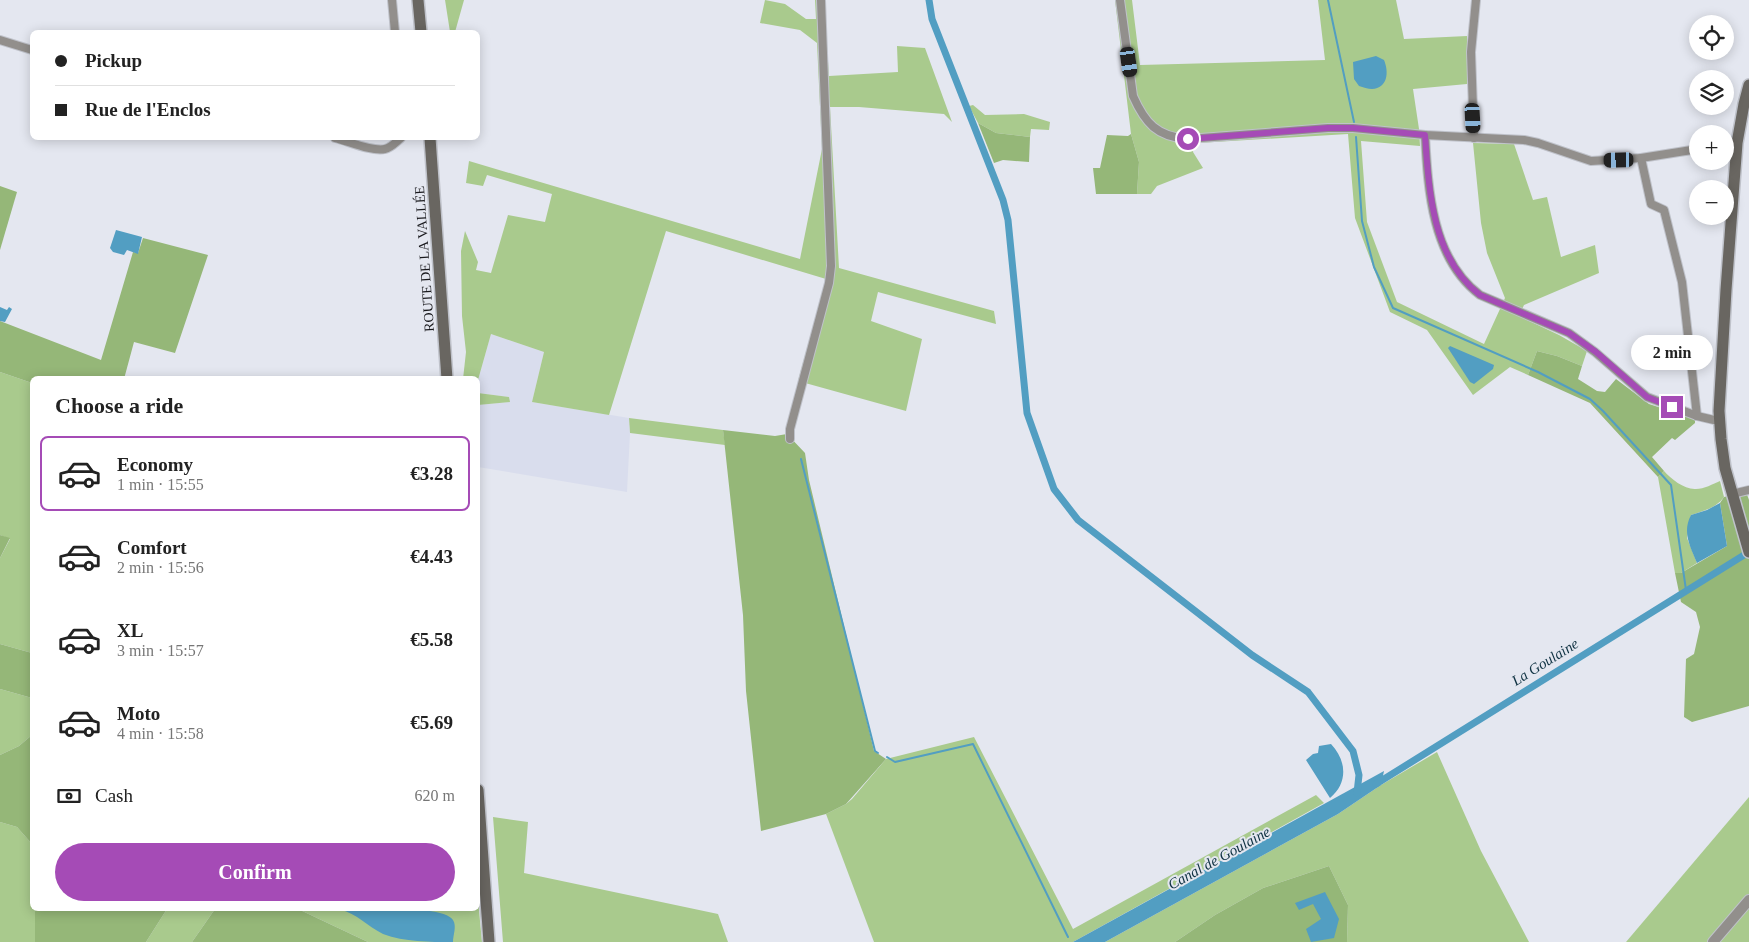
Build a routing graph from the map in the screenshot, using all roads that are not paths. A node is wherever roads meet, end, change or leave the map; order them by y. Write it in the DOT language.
graph roads {
  1 [pos="392,0"];
  2 [pos="418,0"];
  3 [pos="821,0"];
  4 [pos="1120,0"];
  5 [pos="1476,0"];
  6 [pos="395,30"];
  7 [pos="421,30"];
  8 [pos="0,40"];
  9 [pos="30,49"];
  10 [pos="1749,85"];
  11 [pos="1425,135"];
  12 [pos="1474,138"];
  13 [pos="342,140"];
  14 [pos="399,140"];
  15 [pos="430,140"];
  16 [pos="1734,143"];
  17 [pos="1737,143"];
  18 [pos="1689,150"];
  19 [pos="1641,158"];
  20 [pos="447,376"];
  21 [pos="1697,416"];
  22 [pos="1720,420"];
  23 [pos="790,439"];
  24 [pos="1749,490"];
  25 [pos="1732,494"];
  26 [pos="1749,552"];
  27 [pos="480,818"];
  28 [pos="1749,900"];
  29 [pos="489,942"];
  30 [pos="1713,942"];
  1 -- 6 [label="street"];
  2 -- 7 [label="main road"];
  3 -- 23 [label="street"];
  4 -- 11 [label="street"];
  5 -- 12 [label="street"];
  8 -- 9 [label="street"];
  10 -- 17 [label="main road"];
  11 -- 12 [label="street"];
  11 -- 21 [label="street"];
  12 -- 19 [label="street"];
  13 -- 14 [label="street"];
  15 -- 20 [label="main road, ROUTE DE LA VALLÉE"];
  16 -- 17 [label="street"];
  17 -- 22 [label="main road"];
  18 -- 19 [label="street"];
  19 -- 21 [label="street"];
  21 -- 22 [label="street"];
  22 -- 25 [label="main road"];
  24 -- 25 [label="street"];
  25 -- 26 [label="main road"];
  27 -- 29 [label="main road"];
  28 -- 30 [label="street"];
}
